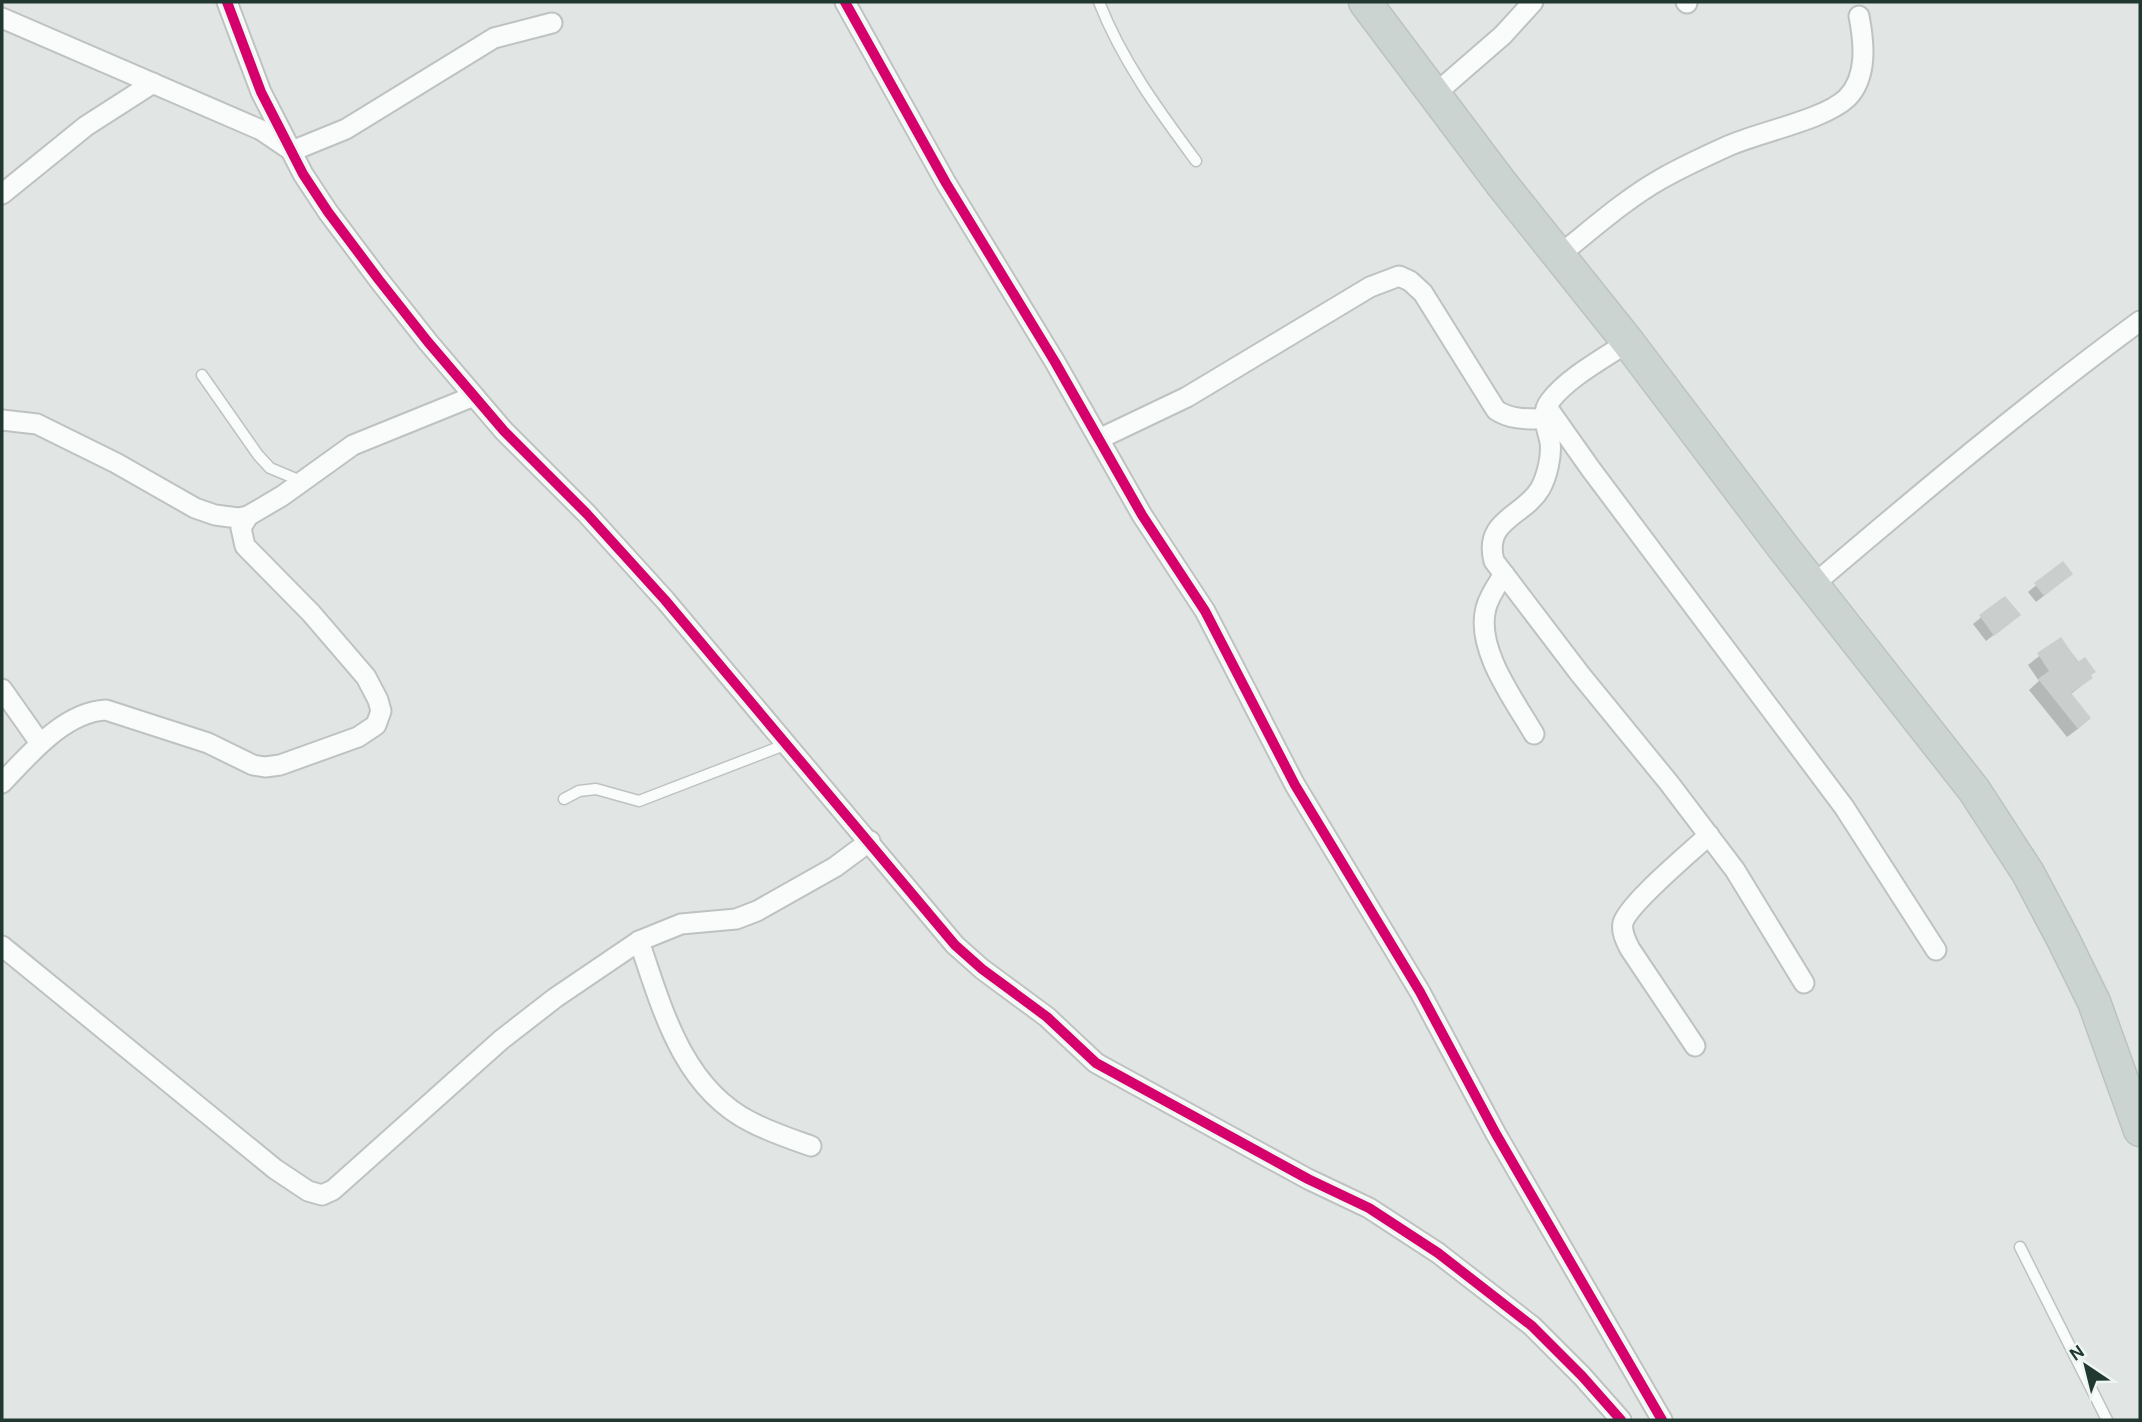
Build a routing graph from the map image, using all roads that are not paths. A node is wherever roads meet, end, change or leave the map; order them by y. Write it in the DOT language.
graph roads {
  1 [pos="227,2"];
  2 [pos="845,2"];
  3 [pos="1099,2"];
  4 [pos="1365,2"];
  5 [pos="1533,2"];
  6 [pos="1859,16"];
  7 [pos="2,18"];
  8 [pos="552,23"];
  9 [pos="153,83"];
  10 [pos="1434,94"];
  11 [pos="292,151"];
  12 [pos="1196,162"];
  13 [pos="2,194"];
  14 [pos="1558,256"];
  15 [pos="2140,321"];
  16 [pos="1628,342"];
  17 [pos="202,375"];
  18 [pos="474,396"];
  19 [pos="1546,413"];
  20 [pos="2,420"];
  21 [pos="1099,439"];
  22 [pos="301,481"];
  23 [pos="248,516"];
  24 [pos="1504,574"];
  25 [pos="1813,585"];
  26 [pos="2,689"];
  27 [pos="1534,734"];
  28 [pos="40,743"];
  29 [pos="788,744"];
  30 [pos="2,783"];
  31 [pos="564,799"];
  32 [pos="1709,835"];
  33 [pos="870,841"];
  34 [pos="639,941"];
  35 [pos="2,946"];
  36 [pos="1936,950"];
  37 [pos="1804,983"];
  38 [pos="1695,1046"];
  39 [pos="2140,1130"];
  40 [pos="811,1146"];
  41 [pos="2020,1247"];
  42 [pos="1621,1420"];
  43 [pos="1662,1420"];
  44 [pos="2108,1420"];
  1 -- 11 [label="street"];
  2 -- 21 [label="street"];
  3 -- 12 [label="lane"];
  4 -- 10 [label="main road"];
  5 -- 10 [label="street"];
  6 -- 14 [label="street"];
  7 -- 9 [label="street"];
  8 -- 11 [label="street"];
  9 -- 11 [label="street"];
  9 -- 13 [label="street"];
  10 -- 14 [label="main road"];
  11 -- 18 [label="street"];
  14 -- 16 [label="main road"];
  15 -- 25 [label="street"];
  16 -- 19 [label="street"];
  16 -- 25 [label="main road"];
  17 -- 22 [label="lane"];
  18 -- 22 [label="street"];
  18 -- 29 [label="street"];
  19 -- 21 [label="street"];
  19 -- 24 [label="street"];
  19 -- 36 [label="street"];
  20 -- 23 [label="street"];
  21 -- 43 [label="street"];
  22 -- 23 [label="street"];
  23 -- 28 [label="street"];
  24 -- 27 [label="street"];
  24 -- 32 [label="street"];
  25 -- 39 [label="main road"];
  26 -- 28 [label="street"];
  28 -- 30 [label="street"];
  29 -- 31 [label="lane"];
  29 -- 33 [label="street"];
  32 -- 37 [label="street"];
  32 -- 38 [label="street"];
  33 -- 34 [label="street"];
  33 -- 42 [label="street"];
  34 -- 35 [label="street"];
  34 -- 40 [label="street"];
  41 -- 44 [label="lane"];
}
